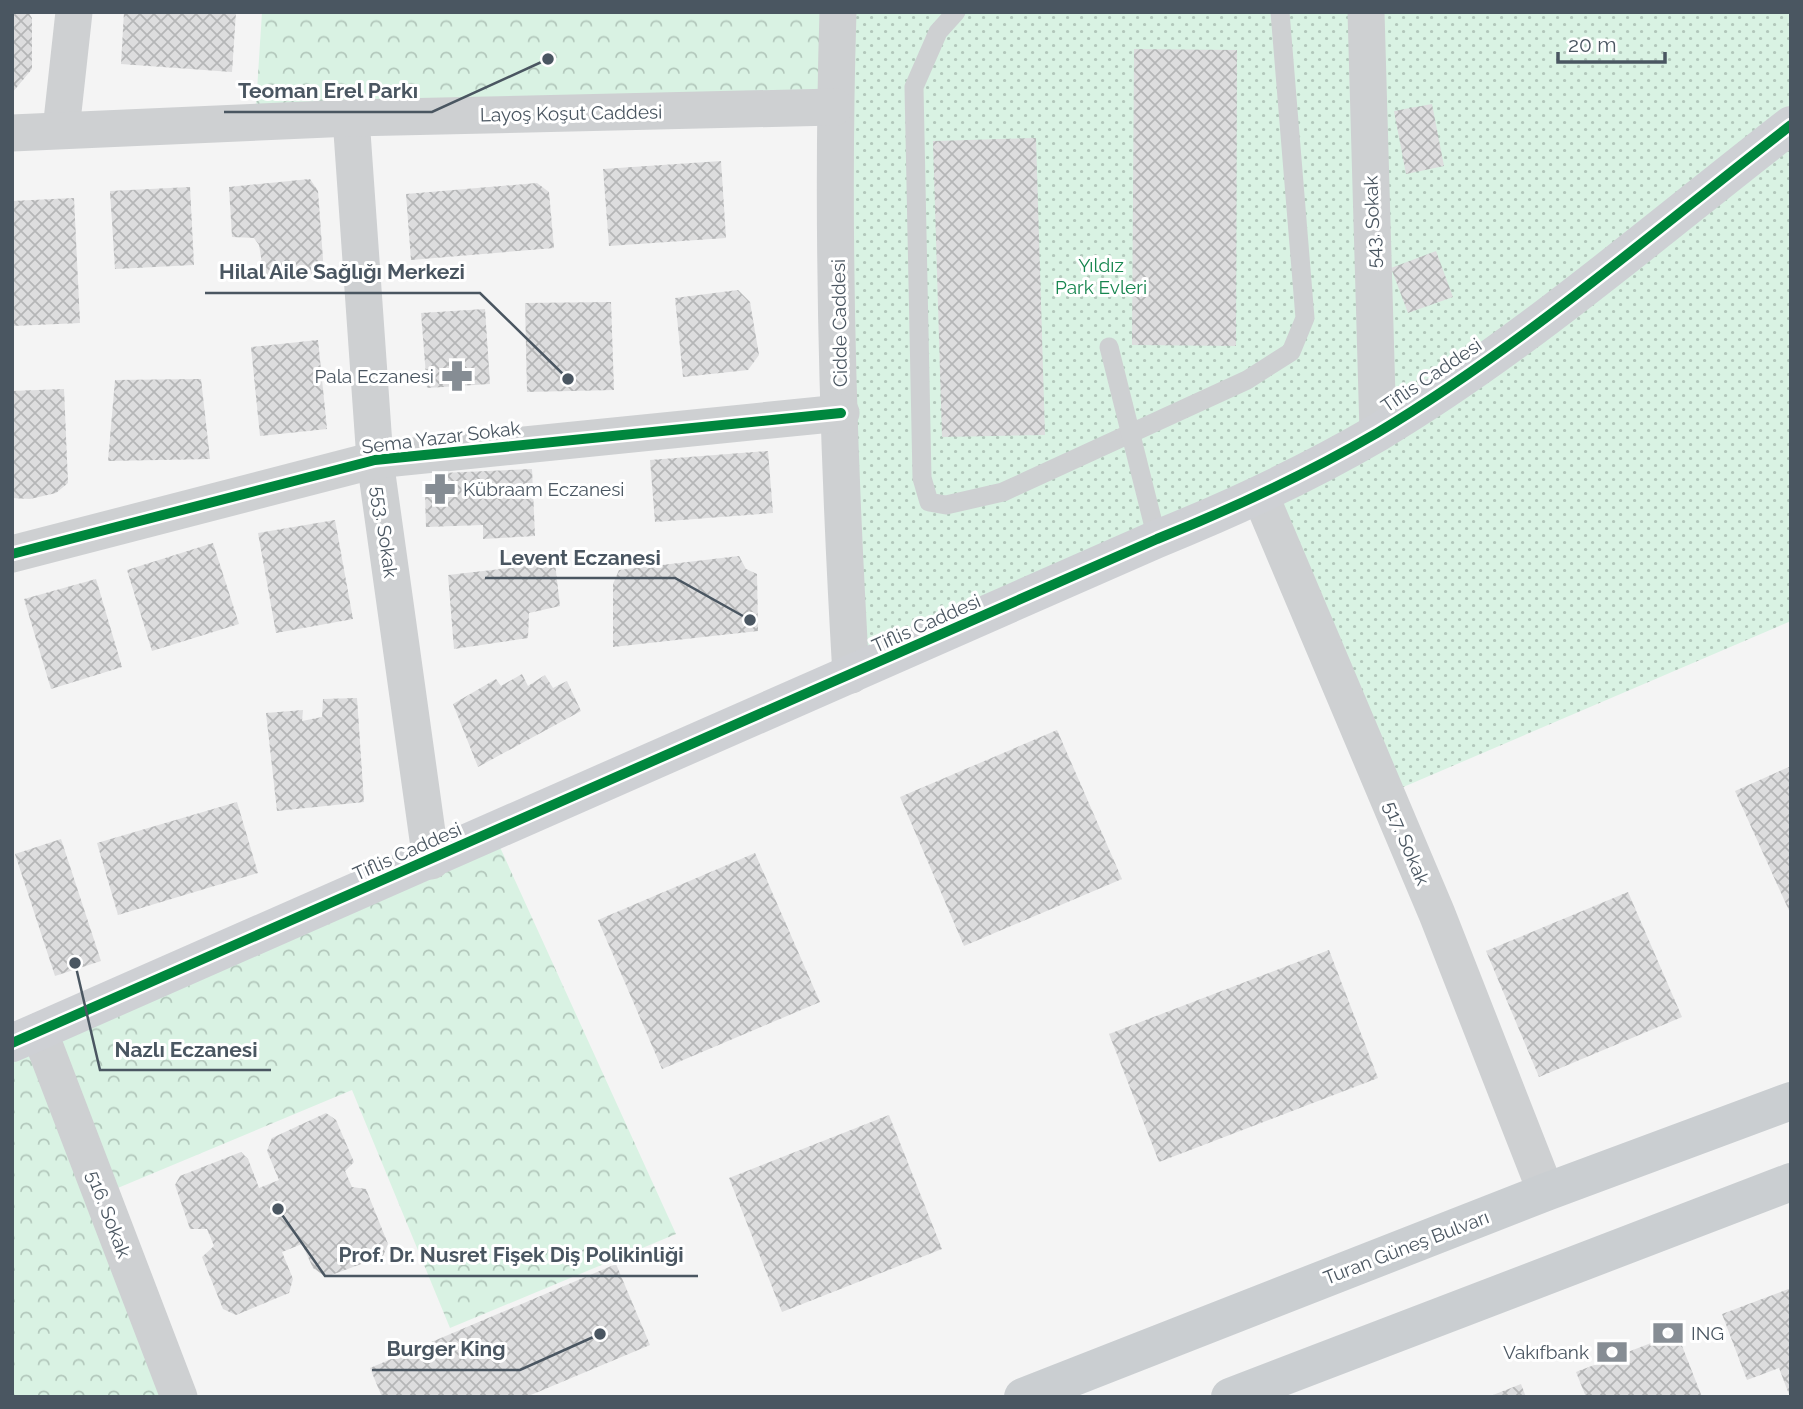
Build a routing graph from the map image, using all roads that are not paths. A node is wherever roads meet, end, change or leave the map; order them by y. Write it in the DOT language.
graph roads {
  1 [pos="74,12"];
  2 [pos="838,12"];
  3 [pos="956,12"];
  4 [pos="1280,12"];
  5 [pos="1366,12"];
  6 [pos="835,107"];
  7 [pos="351,118"];
  8 [pos="1791,125"];
  9 [pos="61,130"];
  10 [pos="12,133"];
  11 [pos="1109,347"];
  12 [pos="841,413"];
  13 [pos="1378,432"];
  14 [pos="1129,434"];
  15 [pos="374,460"];
  16 [pos="1261,497"];
  17 [pos="1157,539"];
  18 [pos="12,554"];
  19 [pos="851,675"];
  20 [pos="431,861"];
  21 [pos="26,1037"];
  22 [pos="1791,1101"];
  23 [pos="1791,1182"];
  24 [pos="1546,1192"];
  25 [pos="179,1397"];
  26 [pos="1023,1397"];
  27 [pos="1230,1397"];
  1 -- 9 [label="street"];
  2 -- 6 [label="street, Cidde Caddesi"];
  3 -- 14 [label="lane"];
  4 -- 14 [label="lane"];
  5 -- 13 [label="street, 543. Sokak"];
  6 -- 7 [label="street, Layoş Koşut Caddesi"];
  6 -- 12 [label="street, Cidde Caddesi"];
  7 -- 9 [label="street, Layoş Koşut Caddesi"];
  7 -- 15 [label="street, 553. Sokak"];
  8 -- 13 [label="street, Tiflis Caddesi"];
  9 -- 10 [label="street, Layoş Koşut Caddesi"];
  11 -- 14 [label="lane"];
  12 -- 15 [label="street, Sema Yazar Sokak"];
  12 -- 19 [label="street, Cidde Caddesi"];
  13 -- 16 [label="street, Tiflis Caddesi"];
  14 -- 17 [label="lane"];
  15 -- 18 [label="street, Sema Yazar Sokak"];
  15 -- 20 [label="street, 553. Sokak"];
  16 -- 17 [label="street, Tiflis Caddesi"];
  16 -- 24 [label="street, 517. Sokak"];
  17 -- 19 [label="street, Tiflis Caddesi"];
  19 -- 20 [label="street, Tiflis Caddesi"];
  20 -- 21 [label="street, Tiflis Caddesi"];
  21 -- 25 [label="street, 516. Sokak"];
  22 -- 24 [label="main road, Turan Güneş Bulvarı"];
  23 -- 27 [label="main road"];
  24 -- 26 [label="main road, Turan Güneş Bulvarı"];
}
